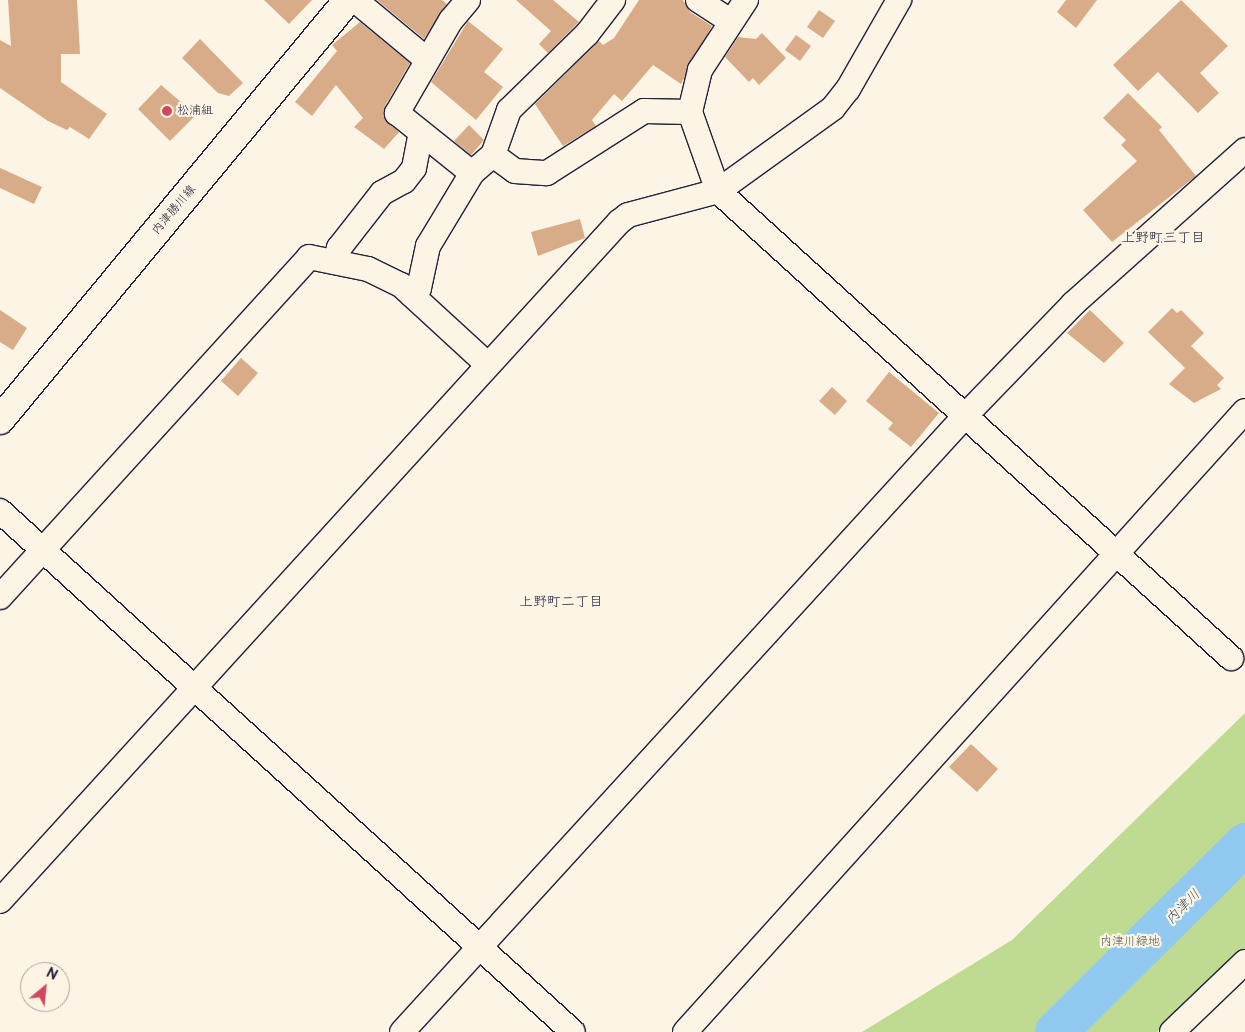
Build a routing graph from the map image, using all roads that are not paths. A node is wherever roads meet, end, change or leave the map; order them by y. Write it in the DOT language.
graph roads {
  1 [pos="348,0"];
  2 [pos="355,0"];
  3 [pos="468,0"];
  4 [pos="613,0"];
  5 [pos="698,0"];
  6 [pos="746,0"];
  7 [pos="899,0"];
  8 [pos="730,21"];
  9 [pos="426,59"];
  10 [pos="690,112"];
  11 [pos="420,132"];
  12 [pos="1245,150"];
  13 [pos="494,155"];
  14 [pos="472,173"];
  15 [pos="718,191"];
  16 [pos="336,262"];
  17 [pos="412,295"];
  18 [pos="487,364"];
  19 [pos="1245,410"];
  20 [pos="965,416"];
  21 [pos="0,420"];
  22 [pos="0,511"];
  23 [pos="43,550"];
  24 [pos="1116,556"];
  25 [pos="0,597"];
  26 [pos="1231,658"];
  27 [pos="195,688"];
  28 [pos="0,901"];
  29 [pos="479,947"];
  30 [pos="1245,962"];
  31 [pos="402,1032"];
  32 [pos="573,1032"];
  33 [pos="685,1032"];
  34 [pos="1172,1032"];
  1 -- 21 [label="main road, 内津勝川線"];
  2 -- 9 [label="street"];
  3 -- 9 [label="street"];
  4 -- 13 [label="street"];
  5 -- 8 [label="street"];
  6 -- 8 [label="street"];
  7 -- 15 [label="street"];
  8 -- 10 [label="street"];
  9 -- 11 [label="street"];
  10 -- 13 [label="street"];
  10 -- 15 [label="street"];
  11 -- 14 [label="street"];
  11 -- 16 [label="street"];
  12 -- 20 [label="street"];
  13 -- 14 [label="street"];
  14 -- 17 [label="street"];
  15 -- 18 [label="street"];
  15 -- 20 [label="street"];
  16 -- 17 [label="street"];
  16 -- 23 [label="street"];
  17 -- 18 [label="street"];
  18 -- 27 [label="street"];
  19 -- 24 [label="street"];
  20 -- 24 [label="street"];
  20 -- 29 [label="street"];
  22 -- 23 [label="street"];
  23 -- 25 [label="street"];
  23 -- 27 [label="street"];
  24 -- 26 [label="street"];
  24 -- 33 [label="street"];
  27 -- 28 [label="street"];
  27 -- 29 [label="street"];
  29 -- 31 [label="street"];
  29 -- 32 [label="street"];
  30 -- 34 [label="street"];
}
